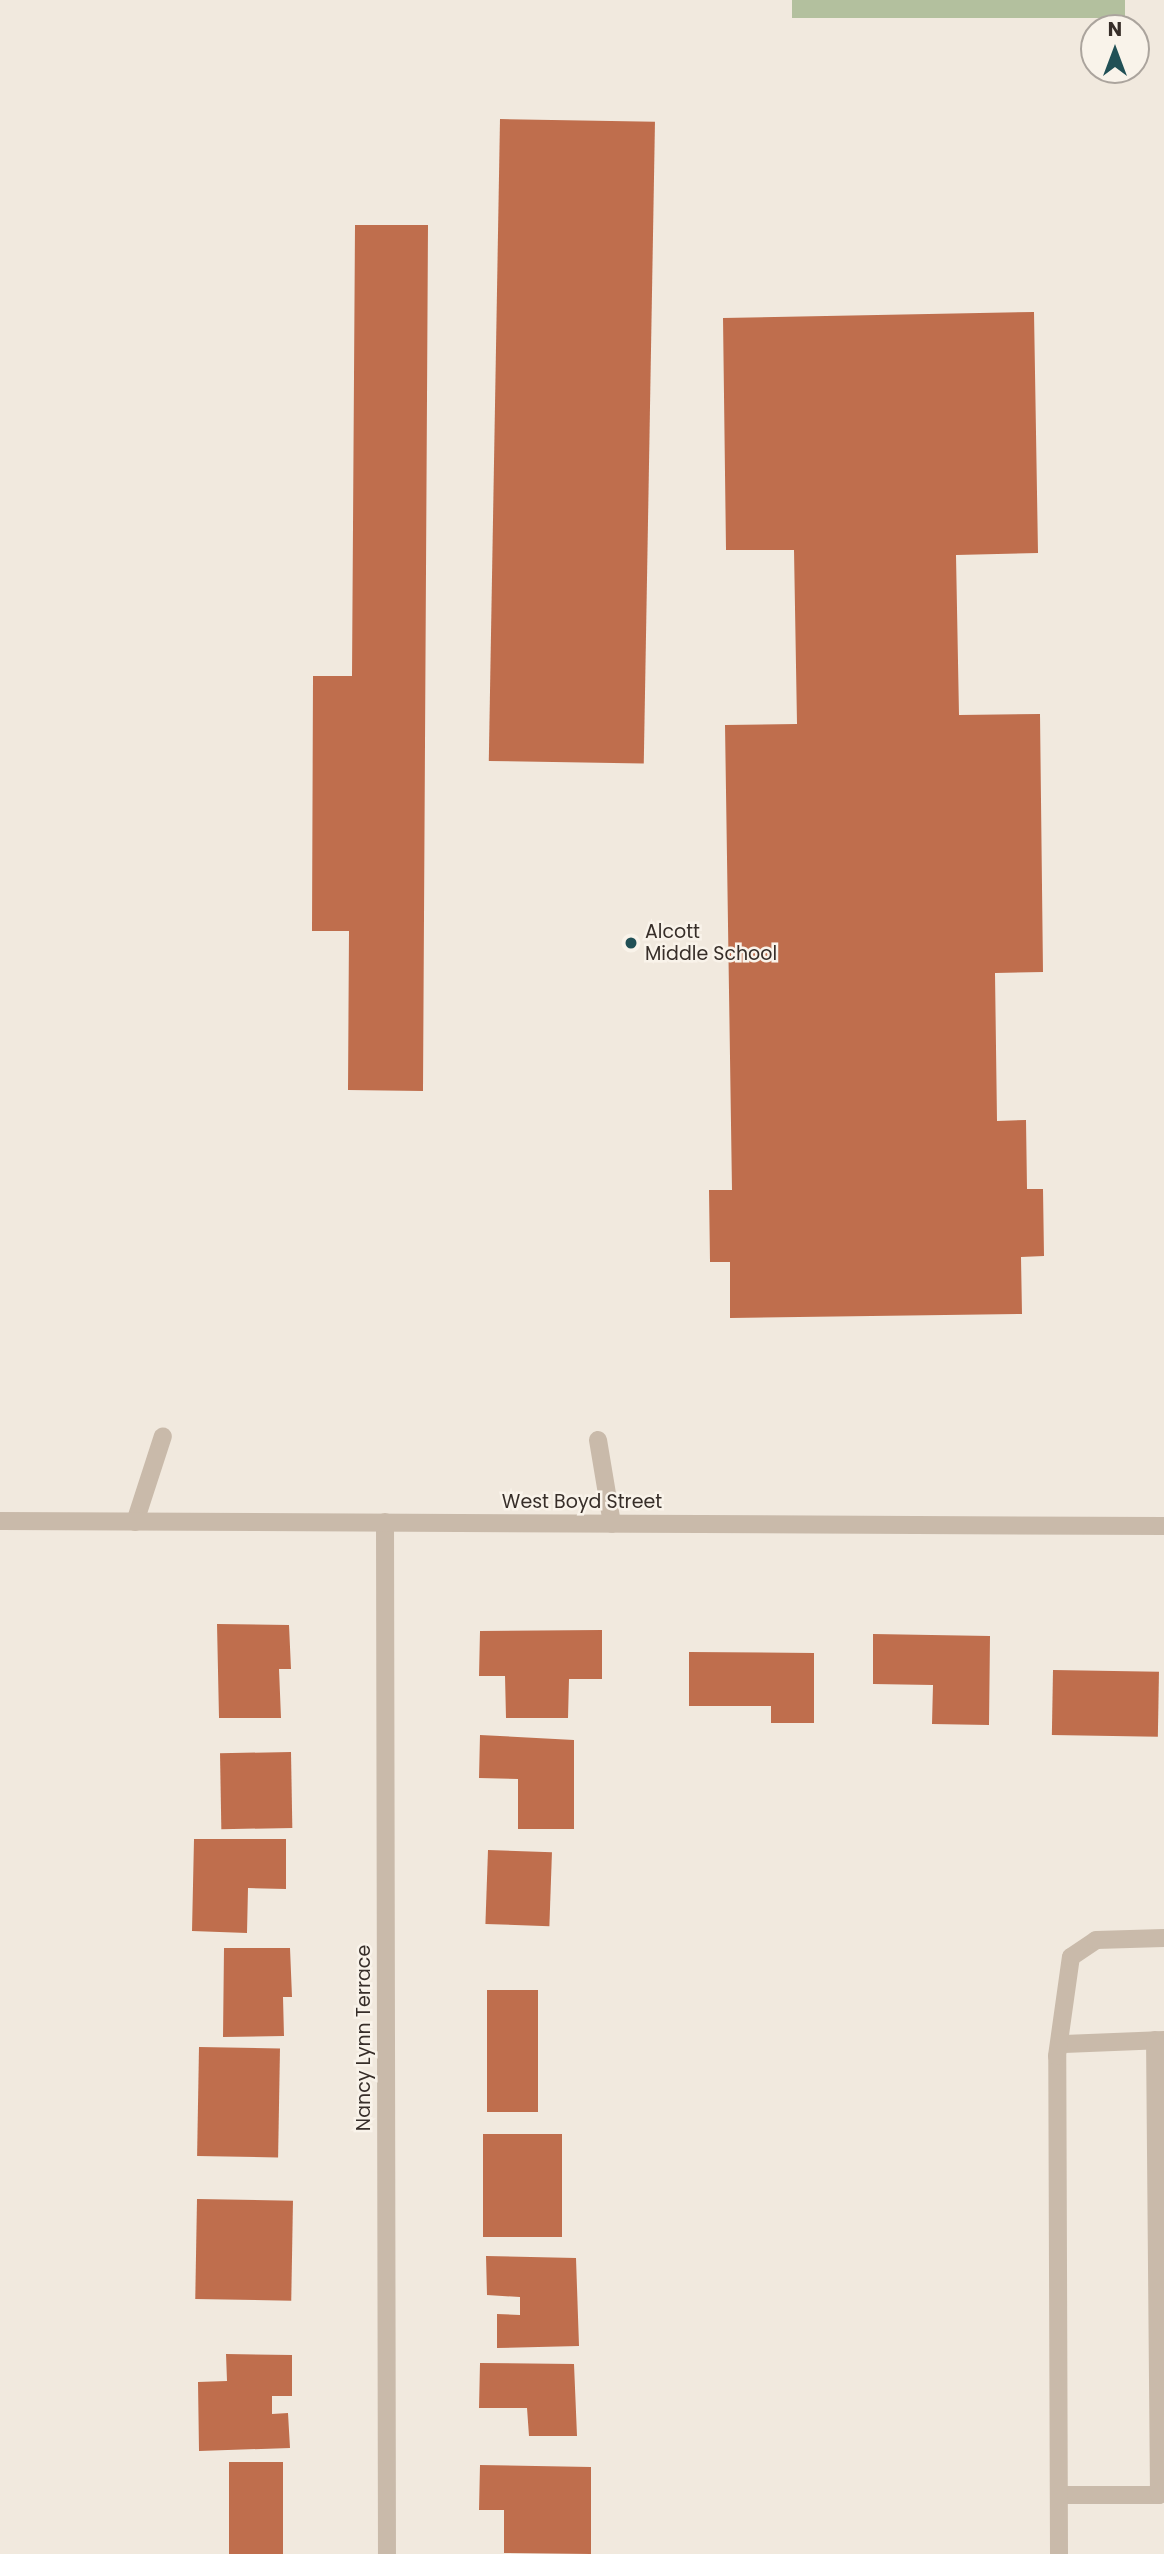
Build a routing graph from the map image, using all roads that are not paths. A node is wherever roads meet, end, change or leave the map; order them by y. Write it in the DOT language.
graph roads {
  1 [pos="163,1436"];
  2 [pos="598,1440"];
  3 [pos="0,1521"];
  4 [pos="135,1522"];
  5 [pos="385,1522"];
  6 [pos="612,1524"];
  7 [pos="1164,1526"];
  8 [pos="1164,1938"];
  9 [pos="1160,2040"];
  10 [pos="1064,2044"];
  11 [pos="1161,2495"];
  12 [pos="1059,2496"];
  13 [pos="387,2554"];
  14 [pos="1059,2554"];
  1 -- 4 [label="street"];
  2 -- 6 [label="street"];
  3 -- 4 [label="street, West Boyd Street"];
  4 -- 5 [label="street, West Boyd Street"];
  5 -- 6 [label="street, West Boyd Street"];
  5 -- 13 [label="street, Nancy Lynn Terrace"];
  6 -- 7 [label="street, West Boyd Street"];
  8 -- 10 [label="street"];
  9 -- 10 [label="street"];
  9 -- 11 [label="street"];
  10 -- 12 [label="street"];
  11 -- 12 [label="street"];
  12 -- 14 [label="street"];
}
